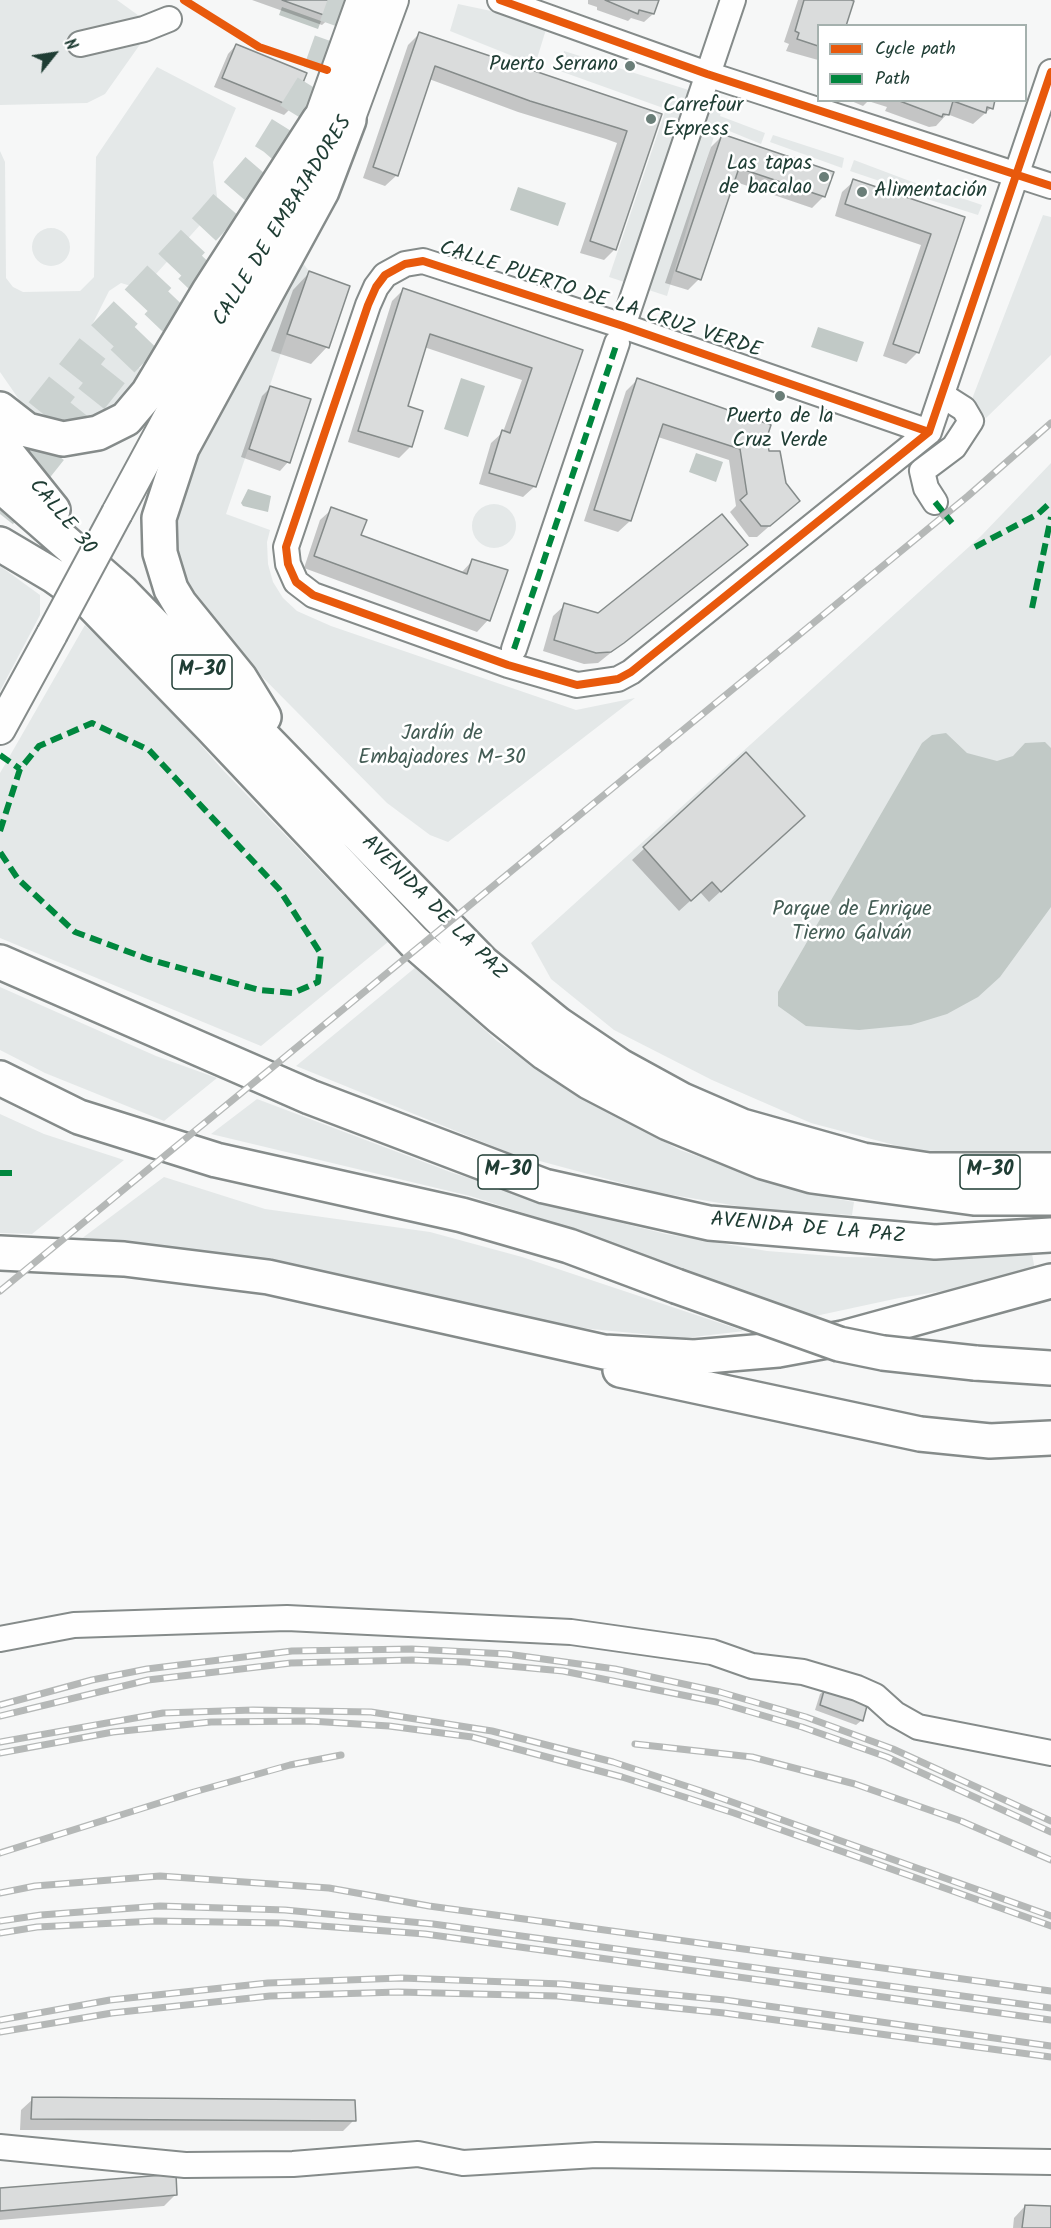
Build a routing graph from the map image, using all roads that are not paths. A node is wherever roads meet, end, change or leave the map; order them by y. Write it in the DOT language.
graph roads {
  1 [pos="362,0"];
  2 [pos="393,0"];
  3 [pos="500,0"];
  4 [pos="733,0"];
  5 [pos="169,19"];
  6 [pos="80,44"];
  7 [pos="1051,72"];
  8 [pos="707,74"];
  9 [pos="334,120"];
  10 [pos="1017,174"];
  11 [pos="1051,186"];
  12 [pos="620,335"];
  13 [pos="942,395"];
  14 [pos="0,409"];
  15 [pos="929,432"];
  16 [pos="0,444"];
  17 [pos="0,484"];
  18 [pos="935,502"];
  19 [pos="0,544"];
  20 [pos="122,592"];
  21 [pos="513,649"];
  22 [pos="0,729"];
  23 [pos="282,754"];
  24 [pos="0,962"];
  25 [pos="4,1080"];
  26 [pos="1051,1170"];
  27 [pos="1051,1198"];
  28 [pos="1051,1235"];
  29 [pos="0,1253"];
  30 [pos="268,1276"];
  31 [pos="1051,1281"];
  32 [pos="1051,1357"];
  33 [pos="977,1363"];
  34 [pos="1051,1368"];
  35 [pos="1051,1438"];
  36 [pos="0,1639"];
  37 [pos="1051,1753"];
  38 [pos="0,2147"];
  39 [pos="1051,2162"];
  1 -- 9 [label="main road, CALLE DE EMBAJADORES"];
  2 -- 9 [label="main road, CALLE DE EMBAJADORES"];
  3 -- 8 [label="street"];
  4 -- 8 [label="street"];
  5 -- 6 [label="street"];
  7 -- 10 [label="street"];
  8 -- 10 [label="street"];
  8 -- 12 [label="street"];
  9 -- 14 [label="highway"];
  9 -- 22 [label="main road, CALLE DE EMBAJADORES, bridge"];
  9 -- 23 [label="highway"];
  10 -- 11 [label="street"];
  10 -- 13 [label="street"];
  12 -- 15 [label="street, CALLE PUERTO DE LA CRUZ VERDE"];
  12 -- 15 [label="street, CALLE PUERTO DE LA CRUZ VERDE"];
  12 -- 21 [label="street"];
  13 -- 15 [label="street"];
  13 -- 18 [label="street"];
  16 -- 20 [label="highway, CALLE 30 / M-30"];
  17 -- 20 [label="highway"];
  19 -- 27 [label="highway"];
  20 -- 23 [label="highway, AVENIDA DE LA PAZ / M-30"];
  23 -- 26 [label="highway, AVENIDA DE LA PAZ / M-30"];
  24 -- 28 [label="highway, AVENIDA DE LA PAZ / M-30"];
  25 -- 33 [label="highway, bridge"];
  29 -- 30 [label="highway"];
  30 -- 31 [label="highway"];
  30 -- 35 [label="highway"];
  32 -- 33 [label="highway"];
  33 -- 34 [label="highway"];
  36 -- 37 [label="street"];
  38 -- 39 [label="street"];
}
